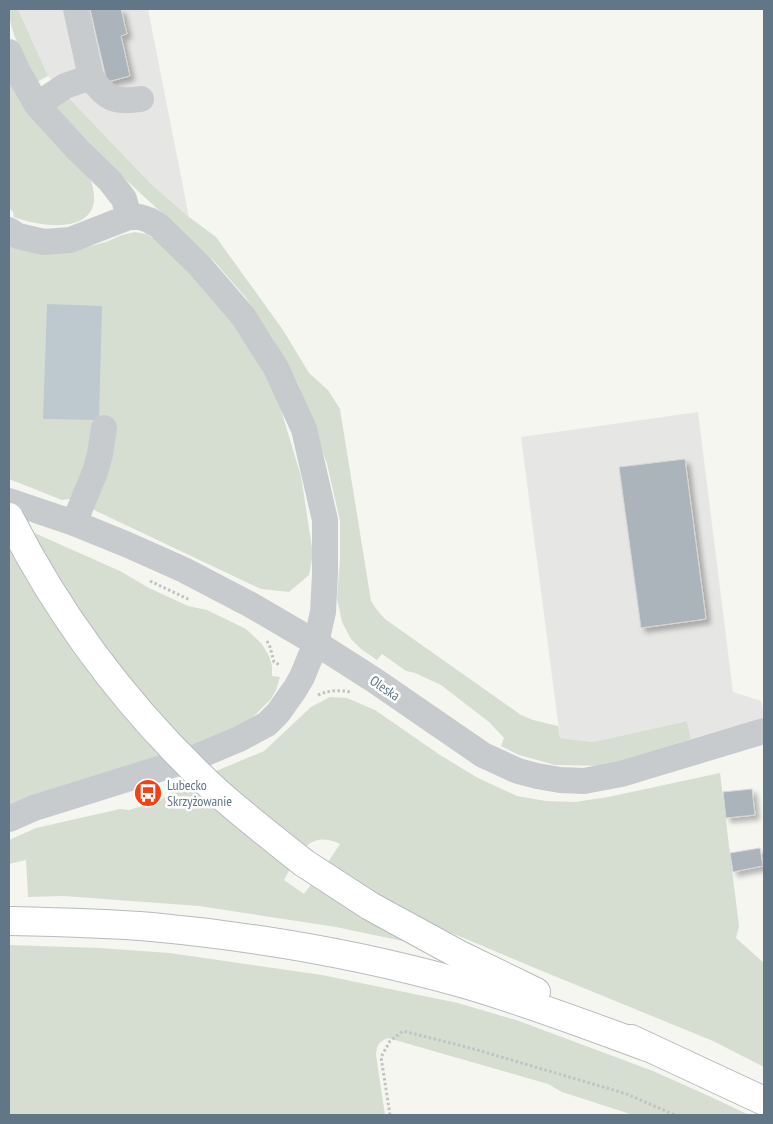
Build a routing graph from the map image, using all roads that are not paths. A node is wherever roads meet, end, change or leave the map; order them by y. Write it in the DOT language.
graph roads {
  1 [pos="76,9"];
  2 [pos="9,52"];
  3 [pos="92,77"];
  4 [pos="141,99"];
  5 [pos="37,104"];
  6 [pos="129,217"];
  7 [pos="9,230"];
  8 [pos="104,428"];
  9 [pos="11,505"];
  10 [pos="74,523"];
  11 [pos="316,643"];
  12 [pos="764,730"];
  13 [pos="9,818"];
  14 [pos="9,921"];
  15 [pos="648,1047"];
  16 [pos="764,1101"];
  1 -- 3 [label="street"];
  2 -- 5 [label="street"];
  3 -- 4 [label="street"];
  3 -- 5 [label="street"];
  5 -- 6 [label="street"];
  6 -- 7 [label="street"];
  6 -- 11 [label="street"];
  8 -- 10 [label="street"];
  9 -- 10 [label="street, Oleska"];
  9 -- 15 [label="highway, bridge"];
  10 -- 11 [label="street, Oleska"];
  11 -- 12 [label="street, Oleska"];
  11 -- 13 [label="street"];
  14 -- 15 [label="highway"];
  15 -- 16 [label="highway"];
}
